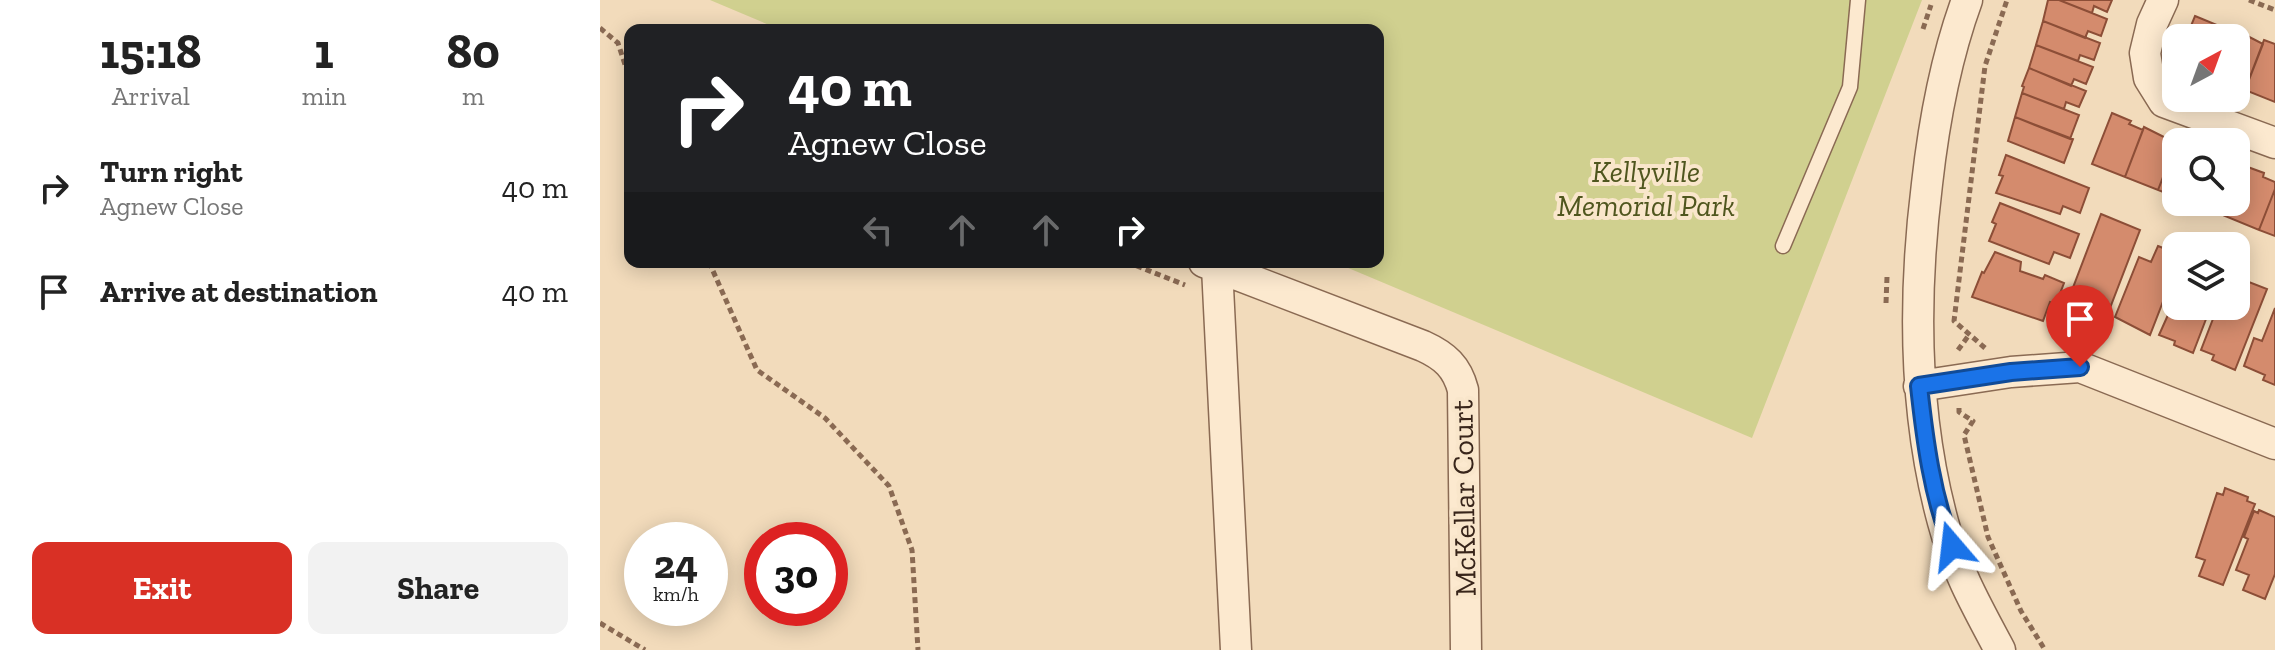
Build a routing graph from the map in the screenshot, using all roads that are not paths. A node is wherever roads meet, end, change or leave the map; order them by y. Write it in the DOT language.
graph roads {
  1 [pos="1858,0"];
  2 [pos="1967,0"];
  3 [pos="2163,0"];
  4 [pos="2275,143"];
  5 [pos="1783,246"];
  6 [pos="1212,268"];
  7 [pos="1221,268"];
  8 [pos="1919,386"];
  9 [pos="2275,444"];
  10 [pos="1236,650"];
  11 [pos="1466,650"];
  12 [pos="2000,650"];
  1 -- 5 [label="lane"];
  2 -- 8 [label="street"];
  3 -- 4 [label="street"];
  6 -- 10 [label="street, McKellar Court"];
  7 -- 11 [label="street, McKellar Court"];
  8 -- 9 [label="street"];
  8 -- 12 [label="street"];
}
